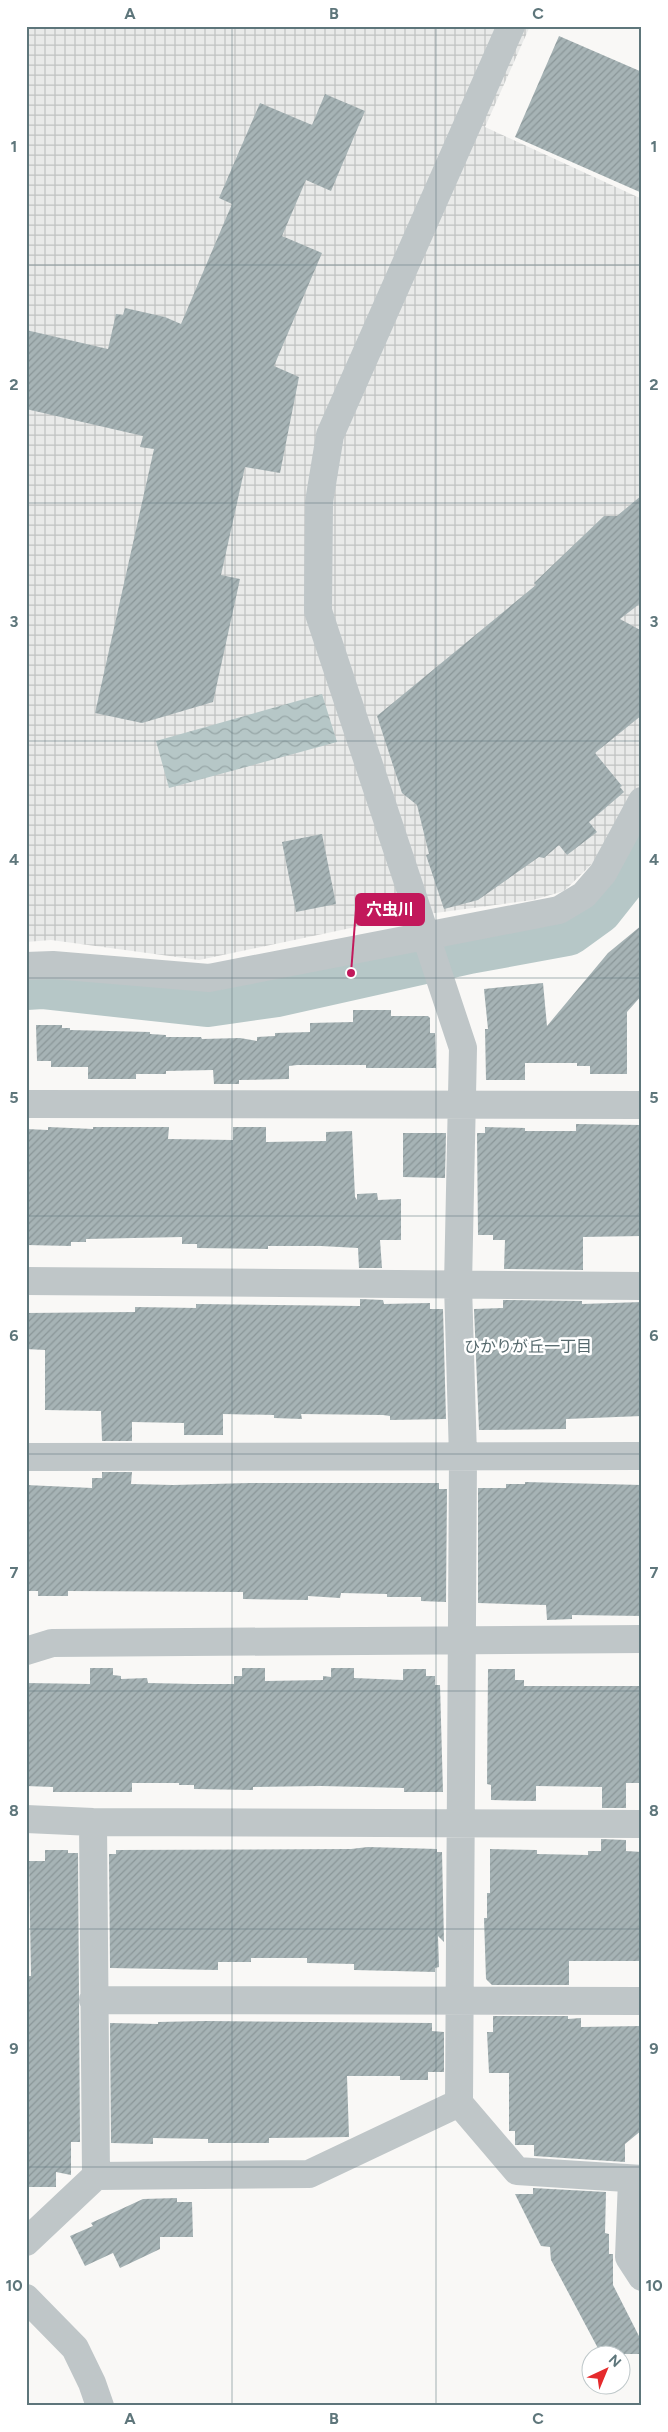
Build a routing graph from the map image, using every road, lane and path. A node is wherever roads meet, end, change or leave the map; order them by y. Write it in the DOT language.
graph roads {
  1 [pos="511,26"];
  2 [pos="642,801"];
  3 [pos="426,935"];
  4 [pos="26,966"];
  5 [pos="26,1104"];
  6 [pos="463,1105"];
  7 [pos="642,1105"];
  8 [pos="26,1281"];
  9 [pos="458,1285"];
  10 [pos="642,1286"];
  11 [pos="642,1456"];
  12 [pos="26,1457"];
  13 [pos="463,1457"];
  14 [pos="642,1639"];
  15 [pos="462,1640"];
  16 [pos="26,1651"];
  17 [pos="26,1819"];
  18 [pos="93,1822"];
  19 [pos="460,1823"];
  20 [pos="642,1824"];
  21 [pos="460,1999"];
  22 [pos="93,2000"];
  23 [pos="642,2001"];
  24 [pos="459,2103"];
  25 [pos="96,2176"];
  26 [pos="637,2179"];
  27 [pos="26,2242"];
  28 [pos="642,2277"];
  29 [pos="26,2298"];
  30 [pos="100,2406"];
  1 -- 3 [label="street"];
  2 -- 3 [label="street"];
  3 -- 4 [label="street"];
  3 -- 6 [label="street"];
  5 -- 6 [label="street"];
  6 -- 7 [label="street"];
  6 -- 9 [label="street"];
  8 -- 9 [label="street"];
  9 -- 10 [label="street"];
  9 -- 13 [label="street"];
  11 -- 13 [label="street"];
  12 -- 13 [label="street"];
  13 -- 15 [label="street"];
  14 -- 15 [label="street"];
  15 -- 16 [label="street"];
  15 -- 19 [label="street"];
  17 -- 18 [label="street"];
  18 -- 19 [label="street"];
  18 -- 22 [label="street"];
  19 -- 20 [label="street"];
  19 -- 21 [label="street"];
  21 -- 22 [label="street"];
  21 -- 23 [label="street"];
  21 -- 24 [label="street"];
  22 -- 25 [label="street"];
  24 -- 25 [label="street"];
  24 -- 26 [label="street"];
  25 -- 27 [label="street"];
  26 -- 28 [label="street"];
  29 -- 30 [label="street"];
}
